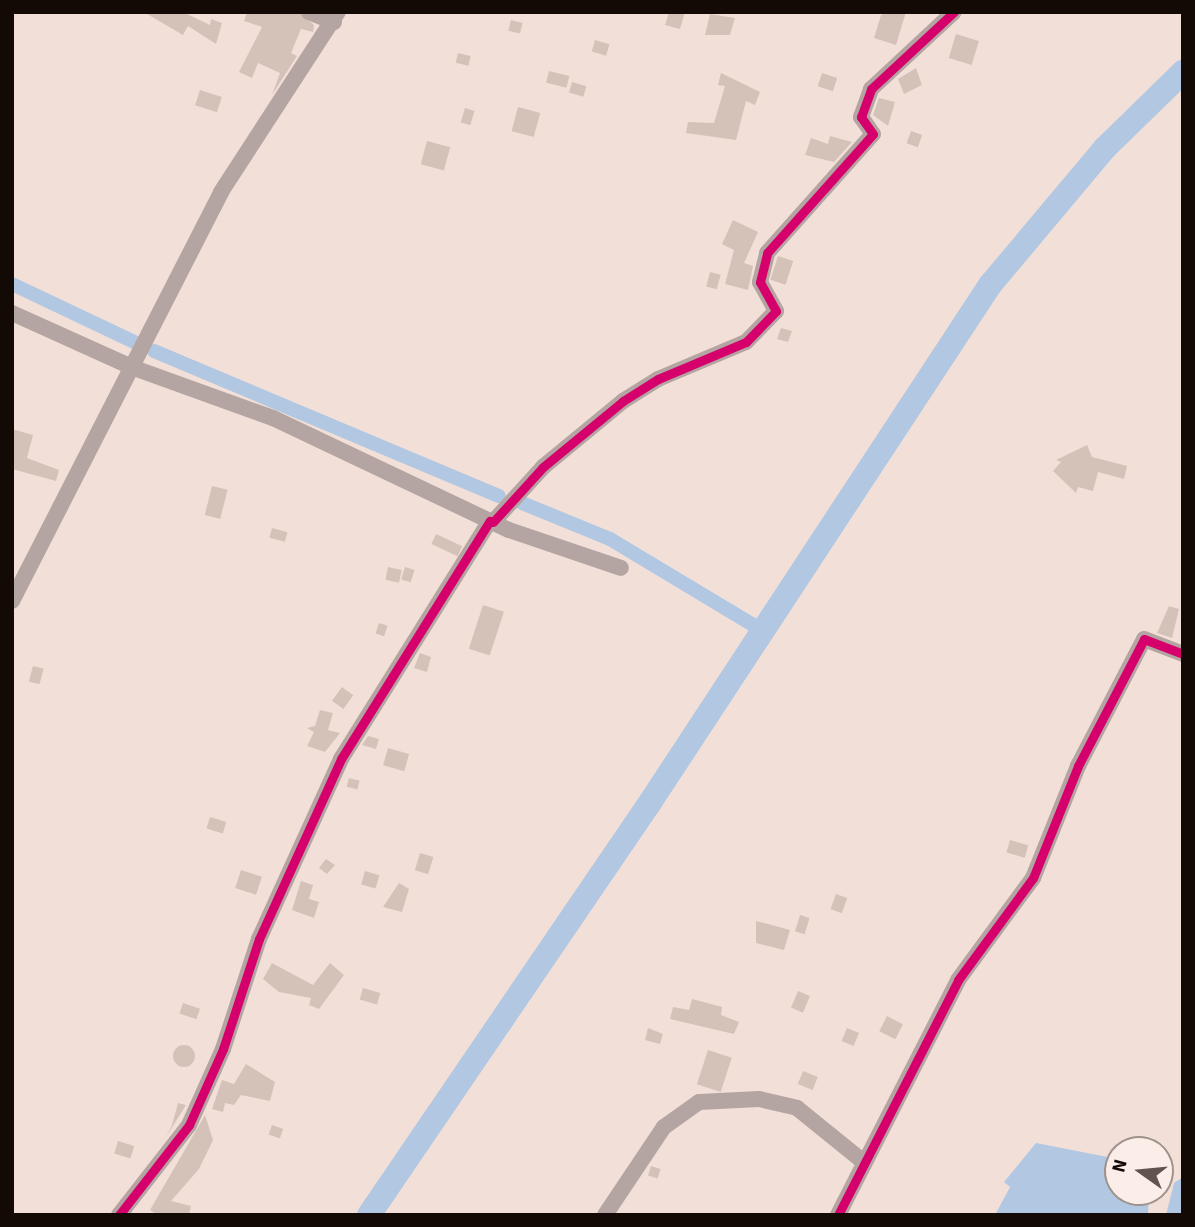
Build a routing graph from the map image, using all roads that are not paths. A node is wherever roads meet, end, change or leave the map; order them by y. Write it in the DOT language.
graph roads {
  1 [pos="309,12"];
  2 [pos="954,12"];
  3 [pos="336,17"];
  4 [pos="12,313"];
  5 [pos="134,368"];
  6 [pos="492,522"];
  7 [pos="621,568"];
  8 [pos="12,601"];
  9 [pos="1183,654"];
  10 [pos="865,1163"];
  11 [pos="120,1215"];
  12 [pos="605,1215"];
  13 [pos="838,1215"];
  1 -- 3 [label="street"];
  2 -- 6 [label="street"];
  3 -- 5 [label="street"];
  4 -- 5 [label="street"];
  5 -- 6 [label="street"];
  5 -- 8 [label="street"];
  6 -- 7 [label="street"];
  6 -- 11 [label="street"];
  9 -- 10 [label="street"];
  10 -- 12 [label="street"];
  10 -- 13 [label="street"];
}
